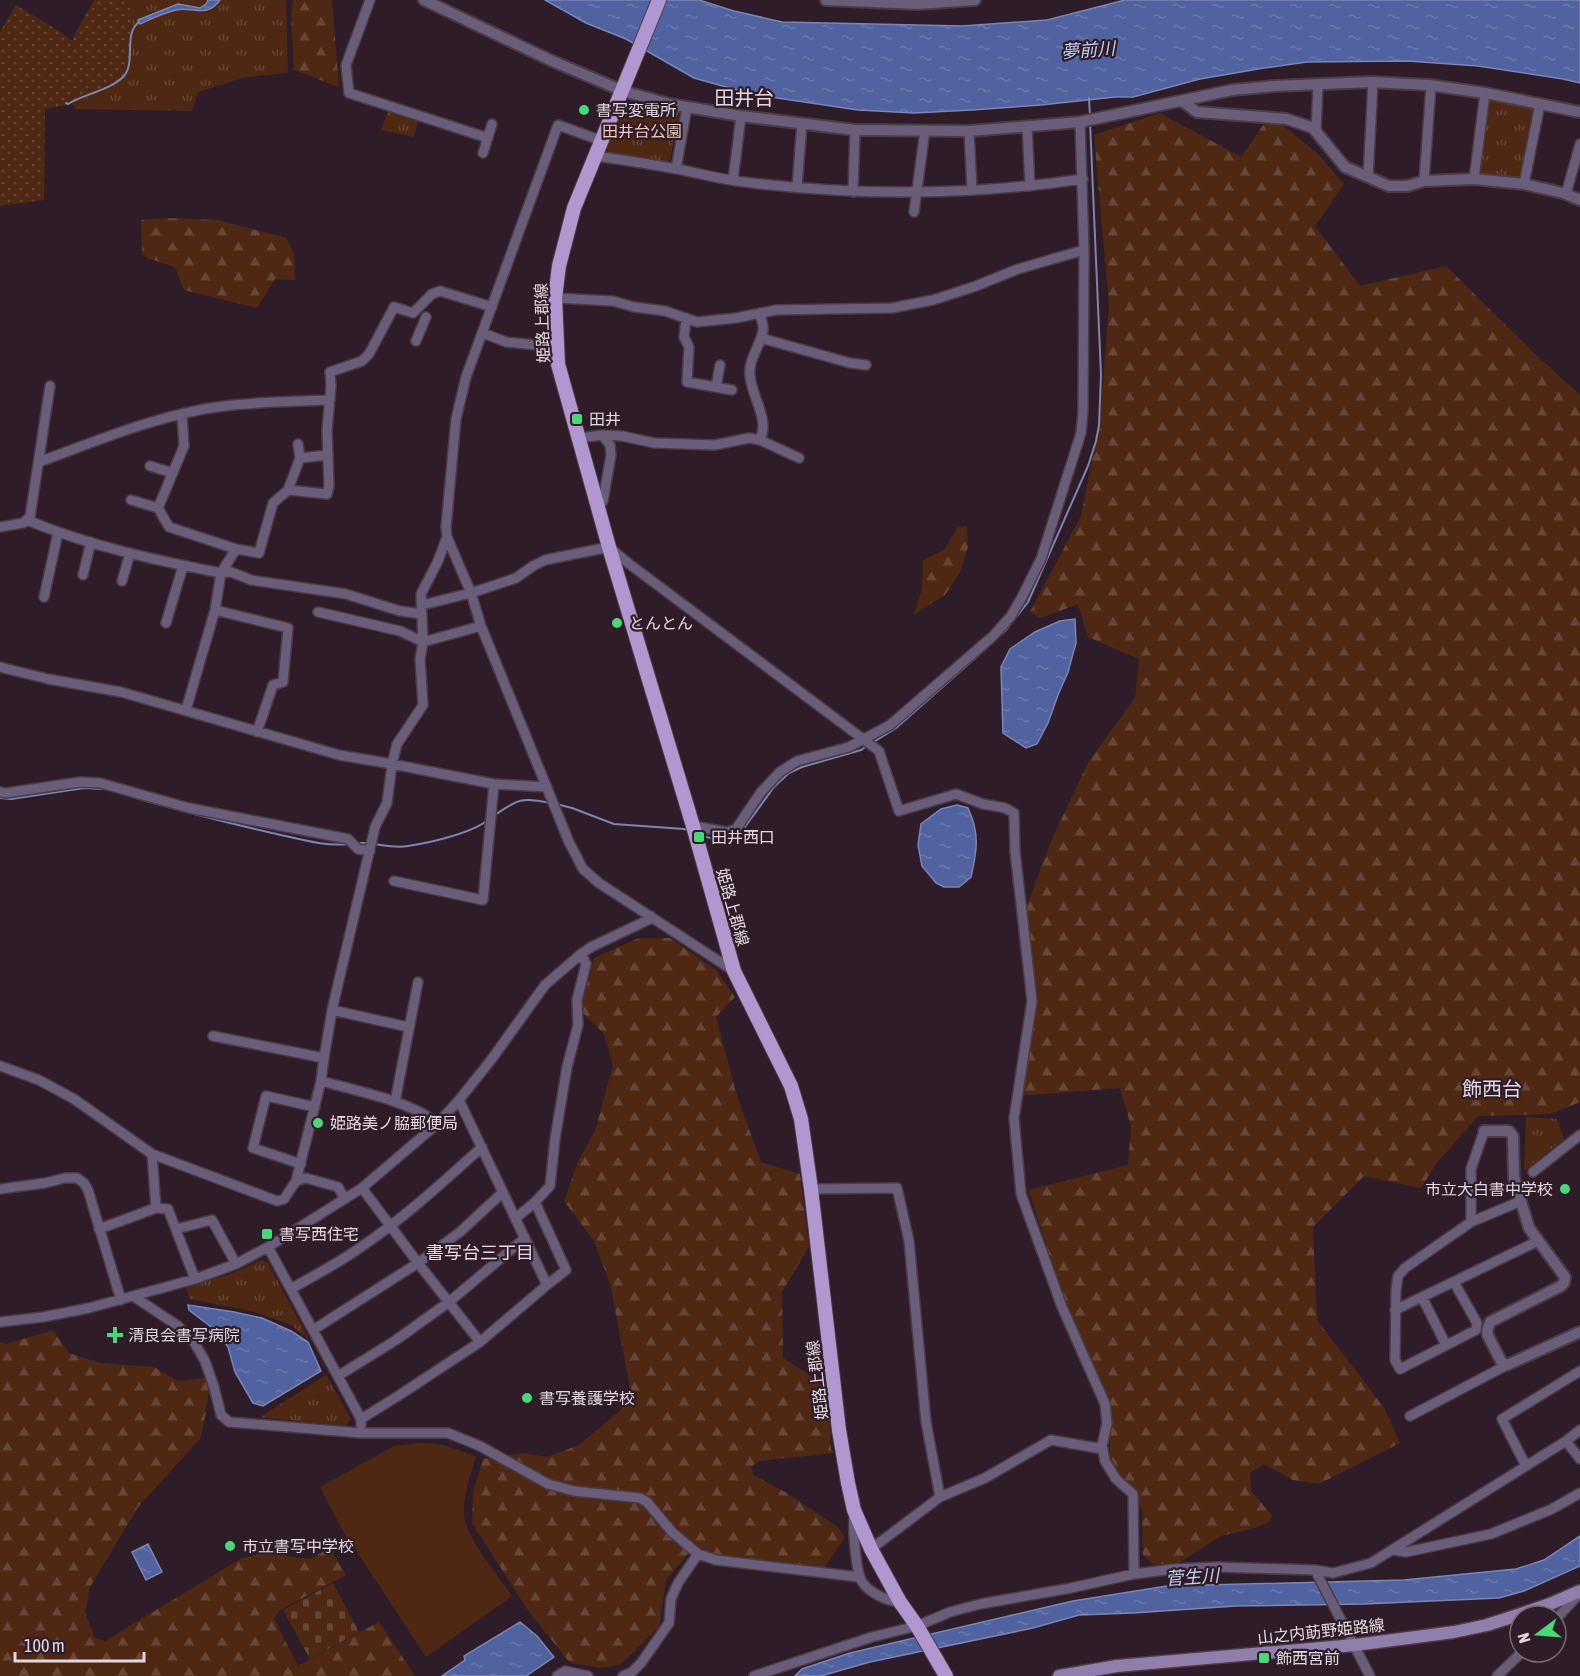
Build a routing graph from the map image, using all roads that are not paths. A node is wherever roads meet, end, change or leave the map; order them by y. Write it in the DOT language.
graph roads {
  1 [pos="370,0"];
  2 [pos="424,0"];
  3 [pos="659,0"];
  4 [pos="826,0"];
  5 [pos="837,0"];
  6 [pos="975,0"];
  7 [pos="890,1"];
  8 [pos="943,1"];
  9 [pos="1374,82"];
  10 [pos="1318,84"];
  11 [pos="1431,86"];
  12 [pos="623,91"];
  13 [pos="1485,93"];
  14 [pos="1182,101"];
  15 [pos="1540,104"];
  16 [pos="687,107"];
  17 [pos="1580,112"];
  18 [pos="741,116"];
  19 [pos="1080,122"];
  20 [pos="802,123"];
  21 [pos="492,124"];
  22 [pos="1027,126"];
  23 [pos="855,130"];
  24 [pos="925,130"];
  25 [pos="969,131"];
  26 [pos="1316,132"];
  27 [pos="488,138"];
  28 [pos="602,141"];
  29 [pos="1580,144"];
  30 [pos="483,153"];
  31 [pos="596,156"];
  32 [pos="676,169"];
  33 [pos="1368,177"];
  34 [pos="1083,179"];
  35 [pos="1474,179"];
  36 [pos="733,180"];
  37 [pos="1424,181"];
  38 [pos="1524,184"];
  39 [pos="1030,186"];
  40 [pos="797,187"];
  41 [pos="972,190"];
  42 [pos="916,191"];
  43 [pos="853,192"];
  44 [pos="1566,194"];
  45 [pos="1580,200"];
  46 [pos="914,212"];
  47 [pos="1084,250"];
  48 [pos="555,298"];
  49 [pos="492,307"];
  50 [pos="760,313"];
  51 [pos="426,317"];
  52 [pos="687,318"];
  53 [pos="483,333"];
  54 [pos="761,338"];
  55 [pos="416,341"];
  56 [pos="556,347"];
  57 [pos="720,365"];
  58 [pos="866,365"];
  59 [pos="50,386"];
  60 [pos="716,387"];
  61 [pos="732,390"];
  62 [pos="330,400"];
  63 [pos="182,415"];
  64 [pos="602,435"];
  65 [pos="579,438"];
  66 [pos="760,440"];
  67 [pos="298,444"];
  68 [pos="328,455"];
  69 [pos="300,458"];
  70 [pos="799,458"];
  71 [pos="39,462"];
  72 [pos="150,466"];
  73 [pos="174,473"];
  74 [pos="288,490"];
  75 [pos="131,500"];
  76 [pos="597,505"];
  77 [pos="158,508"];
  78 [pos="27,520"];
  79 [pos="0,527"];
  80 [pos="58,533"];
  81 [pos="447,537"];
  82 [pos="91,542"];
  83 [pos="609,547"];
  84 [pos="236,549"];
  85 [pos="130,553"];
  86 [pos="183,566"];
  87 [pos="221,573"];
  88 [pos="83,575"];
  89 [pos="122,581"];
  90 [pos="471,593"];
  91 [pos="44,597"];
  92 [pos="422,609"];
  93 [pos="215,610"];
  94 [pos="318,612"];
  95 [pos="166,623"];
  96 [pos="481,626"];
  97 [pos="423,642"];
  98 [pos="0,667"];
  99 [pos="186,710"];
  100 [pos="257,732"];
  101 [pos="863,740"];
  102 [pos="392,764"];
  103 [pos="494,784"];
  104 [pos="547,787"];
  105 [pos="0,792"];
  106 [pos="693,825"];
  107 [pos="370,851"];
  108 [pos="394,881"];
  109 [pos="651,916"];
  110 [pos="581,954"];
  111 [pos="734,971"];
  112 [pos="418,981"];
  113 [pos="332,1010"];
  114 [pos="408,1027"];
  115 [pos="213,1036"];
  116 [pos="324,1058"];
  117 [pos="0,1066"];
  118 [pos="321,1081"];
  119 [pos="459,1100"];
  120 [pos="395,1102"];
  121 [pos="315,1107"];
  122 [pos="437,1124"];
  123 [pos="1484,1131"];
  124 [pos="1580,1135"];
  125 [pos="482,1147"];
  126 [pos="152,1154"];
  127 [pos="301,1164"];
  128 [pos="1533,1172"];
  129 [pos="296,1181"];
  130 [pos="362,1188"];
  131 [pos="0,1189"];
  132 [pos="811,1189"];
  133 [pos="502,1193"];
  134 [pos="345,1199"];
  135 [pos="1521,1201"];
  136 [pos="535,1202"];
  137 [pos="156,1208"];
  138 [pos="516,1218"];
  139 [pos="1471,1222"];
  140 [pos="390,1226"];
  141 [pos="99,1228"];
  142 [pos="176,1229"];
  143 [pos="525,1238"];
  144 [pos="1538,1241"];
  145 [pos="268,1247"];
  146 [pos="418,1263"];
  147 [pos="236,1264"];
  148 [pos="195,1280"];
  149 [pos="1455,1282"];
  150 [pos="547,1285"];
  151 [pos="291,1289"];
  152 [pos="133,1296"];
  153 [pos="1422,1297"];
  154 [pos="121,1300"];
  155 [pos="449,1302"];
  156 [pos="1395,1310"];
  157 [pos="0,1322"];
  158 [pos="314,1330"];
  159 [pos="1580,1332"];
  160 [pos="480,1341"];
  161 [pos="1446,1345"];
  162 [pos="1507,1365"];
  163 [pos="1580,1371"];
  164 [pos="338,1376"];
  165 [pos="1410,1416"];
  166 [pos="361,1419"];
  167 [pos="1580,1430"];
  168 [pos="361,1433"];
  169 [pos="1566,1441"];
  170 [pos="1102,1449"];
  171 [pos="1580,1459"];
  172 [pos="1526,1466"];
  173 [pos="1580,1493"];
  174 [pos="940,1497"];
  175 [pos="854,1510"];
  176 [pos="871,1549"];
  177 [pos="1393,1550"];
  178 [pos="698,1554"];
  179 [pos="1317,1573"];
  180 [pos="1134,1574"];
  181 [pos="860,1577"];
  182 [pos="1580,1592"];
  183 [pos="900,1602"];
  184 [pos="1568,1606"];
  185 [pos="918,1629"];
  186 [pos="1353,1643"];
  187 [pos="1510,1664"];
  188 [pos="557,1676"];
  189 [pos="588,1676"];
  190 [pos="623,1676"];
  191 [pos="754,1676"];
  192 [pos="946,1676"];
  193 [pos="1059,1676"];
  194 [pos="1370,1676"];
  195 [pos="1497,1676"];
  1 -- 27 [label="street"];
  2 -- 12 [label="street"];
  3 -- 12 [label="main road, 姫路上郡線"];
  4 -- 5 [label="street"];
  5 -- 7 [label="street"];
  6 -- 8 [label="street"];
  7 -- 8 [label="street"];
  9 -- 10 [label="street"];
  9 -- 11 [label="street"];
  9 -- 33 [label="street"];
  10 -- 14 [label="street"];
  10 -- 26 [label="street"];
  11 -- 13 [label="street"];
  11 -- 37 [label="street"];
  12 -- 16 [label="street"];
  12 -- 28 [label="main road, 姫路上郡線"];
  13 -- 15 [label="street"];
  13 -- 35 [label="street"];
  14 -- 19 [label="street"];
  14 -- 26 [label="street"];
  15 -- 17 [label="street"];
  15 -- 38 [label="street"];
  16 -- 18 [label="street"];
  16 -- 32 [label="street"];
  18 -- 20 [label="street"];
  18 -- 36 [label="street"];
  19 -- 22 [label="street"];
  19 -- 34 [label="street"];
  20 -- 23 [label="street"];
  20 -- 40 [label="street"];
  21 -- 27 [label="street"];
  22 -- 25 [label="street"];
  22 -- 39 [label="street"];
  23 -- 24 [label="street"];
  23 -- 43 [label="street"];
  24 -- 25 [label="street"];
  24 -- 42 [label="street"];
  25 -- 41 [label="street"];
  26 -- 33 [label="street"];
  27 -- 30 [label="street"];
  28 -- 31 [label="main road, 姫路上郡線"];
  28 -- 49 [label="street"];
  29 -- 44 [label="street"];
  31 -- 32 [label="street"];
  31 -- 48 [label="main road, 姫路上郡線"];
  32 -- 36 [label="street"];
  33 -- 37 [label="street"];
  34 -- 39 [label="street"];
  34 -- 47 [label="street"];
  35 -- 37 [label="street"];
  35 -- 38 [label="street"];
  36 -- 40 [label="street"];
  38 -- 44 [label="street"];
  39 -- 41 [label="street"];
  40 -- 43 [label="street"];
  41 -- 42 [label="street"];
  42 -- 43 [label="street"];
  42 -- 46 [label="street"];
  44 -- 45 [label="street"];
  47 -- 50 [label="street"];
  47 -- 101 [label="street"];
  48 -- 52 [label="street"];
  48 -- 56 [label="main road, 姫路上郡線"];
  49 -- 53 [label="street"];
  49 -- 62 [label="street"];
  50 -- 52 [label="street"];
  50 -- 54 [label="street"];
  51 -- 55 [label="street"];
  52 -- 60 [label="street"];
  53 -- 56 [label="street"];
  53 -- 81 [label="street"];
  54 -- 58 [label="street"];
  54 -- 66 [label="street"];
  56 -- 65 [label="main road, 姫路上郡線"];
  57 -- 60 [label="street"];
  59 -- 71 [label="street"];
  60 -- 61 [label="street"];
  62 -- 63 [label="street"];
  62 -- 68 [label="street"];
  63 -- 71 [label="street"];
  63 -- 73 [label="street"];
  64 -- 65 [label="street"];
  64 -- 66 [label="street"];
  64 -- 76 [label="street"];
  65 -- 76 [label="main road, 姫路上郡線"];
  66 -- 70 [label="street"];
  67 -- 69 [label="street"];
  68 -- 69 [label="street"];
  68 -- 74 [label="street"];
  69 -- 74 [label="street"];
  71 -- 78 [label="street"];
  72 -- 73 [label="street"];
  73 -- 77 [label="street"];
  74 -- 84 [label="street"];
  75 -- 77 [label="street"];
  76 -- 83 [label="main road, 姫路上郡線"];
  77 -- 84 [label="street"];
  78 -- 79 [label="street"];
  78 -- 80 [label="street"];
  80 -- 82 [label="street"];
  80 -- 91 [label="street"];
  81 -- 90 [label="street"];
  81 -- 92 [label="street"];
  82 -- 85 [label="street"];
  82 -- 88 [label="street"];
  83 -- 90 [label="street"];
  83 -- 101 [label="street"];
  83 -- 106 [label="main road, 姫路上郡線"];
  84 -- 87 [label="street"];
  85 -- 86 [label="street"];
  85 -- 89 [label="street"];
  86 -- 87 [label="street"];
  86 -- 95 [label="street"];
  87 -- 92 [label="street"];
  87 -- 93 [label="street"];
  90 -- 92 [label="street"];
  90 -- 96 [label="street"];
  92 -- 97 [label="street"];
  93 -- 99 [label="street"];
  93 -- 100 [label="street"];
  94 -- 97 [label="street"];
  96 -- 97 [label="street"];
  96 -- 104 [label="street"];
  97 -- 102 [label="street"];
  98 -- 99 [label="street"];
  99 -- 100 [label="street"];
  100 -- 102 [label="street"];
  101 -- 106 [label="street"];
  101 -- 170 [label="street"];
  102 -- 103 [label="street"];
  102 -- 107 [label="street"];
  103 -- 104 [label="street"];
  103 -- 108 [label="street"];
  104 -- 109 [label="street"];
  105 -- 107 [label="street"];
  106 -- 111 [label="main road, 姫路上郡線"];
  107 -- 113 [label="street"];
  109 -- 110 [label="street"];
  109 -- 111 [label="street"];
  110 -- 119 [label="street"];
  110 -- 136 [label="street"];
  111 -- 132 [label="main road, 姫路上郡線"];
  112 -- 114 [label="street"];
  113 -- 114 [label="street"];
  113 -- 116 [label="street"];
  114 -- 120 [label="street"];
  115 -- 116 [label="street"];
  116 -- 118 [label="street"];
  117 -- 126 [label="street"];
  118 -- 120 [label="street"];
  118 -- 121 [label="street"];
  119 -- 122 [label="street"];
  119 -- 125 [label="street"];
  120 -- 122 [label="street"];
  121 -- 127 [label="street"];
  121 -- 127 [label="street"];
  122 -- 130 [label="street"];
  123 -- 135 [label="street"];
  123 -- 139 [label="street"];
  124 -- 128 [label="street"];
  125 -- 133 [label="street"];
  125 -- 140 [label="street"];
  126 -- 129 [label="street"];
  126 -- 137 [label="street"];
  127 -- 129 [label="street"];
  129 -- 134 [label="street"];
  130 -- 134 [label="street"];
  130 -- 140 [label="street"];
  131 -- 141 [label="street"];
  132 -- 174 [label="street"];
  132 -- 175 [label="main road, 姫路上郡線"];
  133 -- 138 [label="street"];
  133 -- 146 [label="street"];
  134 -- 145 [label="street"];
  135 -- 139 [label="street"];
  135 -- 144 [label="street"];
  136 -- 138 [label="street"];
  136 -- 150 [label="street"];
  137 -- 141 [label="street"];
  137 -- 142 [label="street"];
  138 -- 143 [label="street"];
  139 -- 156 [label="street"];
  140 -- 146 [label="street"];
  140 -- 151 [label="street"];
  141 -- 154 [label="street"];
  142 -- 147 [label="street"];
  142 -- 148 [label="street"];
  143 -- 150 [label="street"];
  143 -- 155 [label="street"];
  144 -- 149 [label="street"];
  144 -- 162 [label="street"];
  145 -- 147 [label="street"];
  145 -- 151 [label="street"];
  146 -- 155 [label="street"];
  146 -- 158 [label="street"];
  147 -- 148 [label="street"];
  148 -- 152 [label="street"];
  149 -- 153 [label="street"];
  149 -- 161 [label="street"];
  150 -- 160 [label="street"];
  151 -- 158 [label="street"];
  152 -- 154 [label="street"];
  152 -- 168 [label="street"];
  153 -- 156 [label="street"];
  153 -- 161 [label="street"];
  154 -- 157 [label="street"];
  155 -- 160 [label="street"];
  155 -- 164 [label="street"];
  156 -- 161 [label="street"];
  158 -- 164 [label="street"];
  159 -- 162 [label="street"];
  160 -- 166 [label="street"];
  162 -- 165 [label="street"];
  163 -- 172 [label="street"];
  164 -- 166 [label="street"];
  166 -- 168 [label="street"];
  167 -- 169 [label="street"];
  168 -- 178 [label="street"];
  169 -- 171 [label="street"];
  169 -- 172 [label="street"];
  170 -- 174 [label="street"];
  170 -- 180 [label="street"];
  172 -- 177 [label="street"];
  173 -- 177 [label="street"];
  174 -- 176 [label="street"];
  175 -- 176 [label="main road, 姫路上郡線"];
  175 -- 181 [label="street"];
  176 -- 183 [label="main road, 姫路上郡線"];
  177 -- 179 [label="street"];
  178 -- 181 [label="street"];
  178 -- 190 [label="street"];
  179 -- 180 [label="street"];
  179 -- 186 [label="street"];
  180 -- 185 [label="street"];
  181 -- 183 [label="street"];
  182 -- 184 [label="street"];
  182 -- 186 [label="main road, 山之内莇野姫路線"];
  183 -- 185 [label="main road, 姫路上郡線"];
  185 -- 191 [label="street"];
  185 -- 192 [label="main road, 姫路上郡線"];
  186 -- 193 [label="main road, 山之内莇野姫路線"];
  186 -- 194 [label="street"];
  187 -- 195 [label="street"];
  188 -- 189 [label="street"];
}
